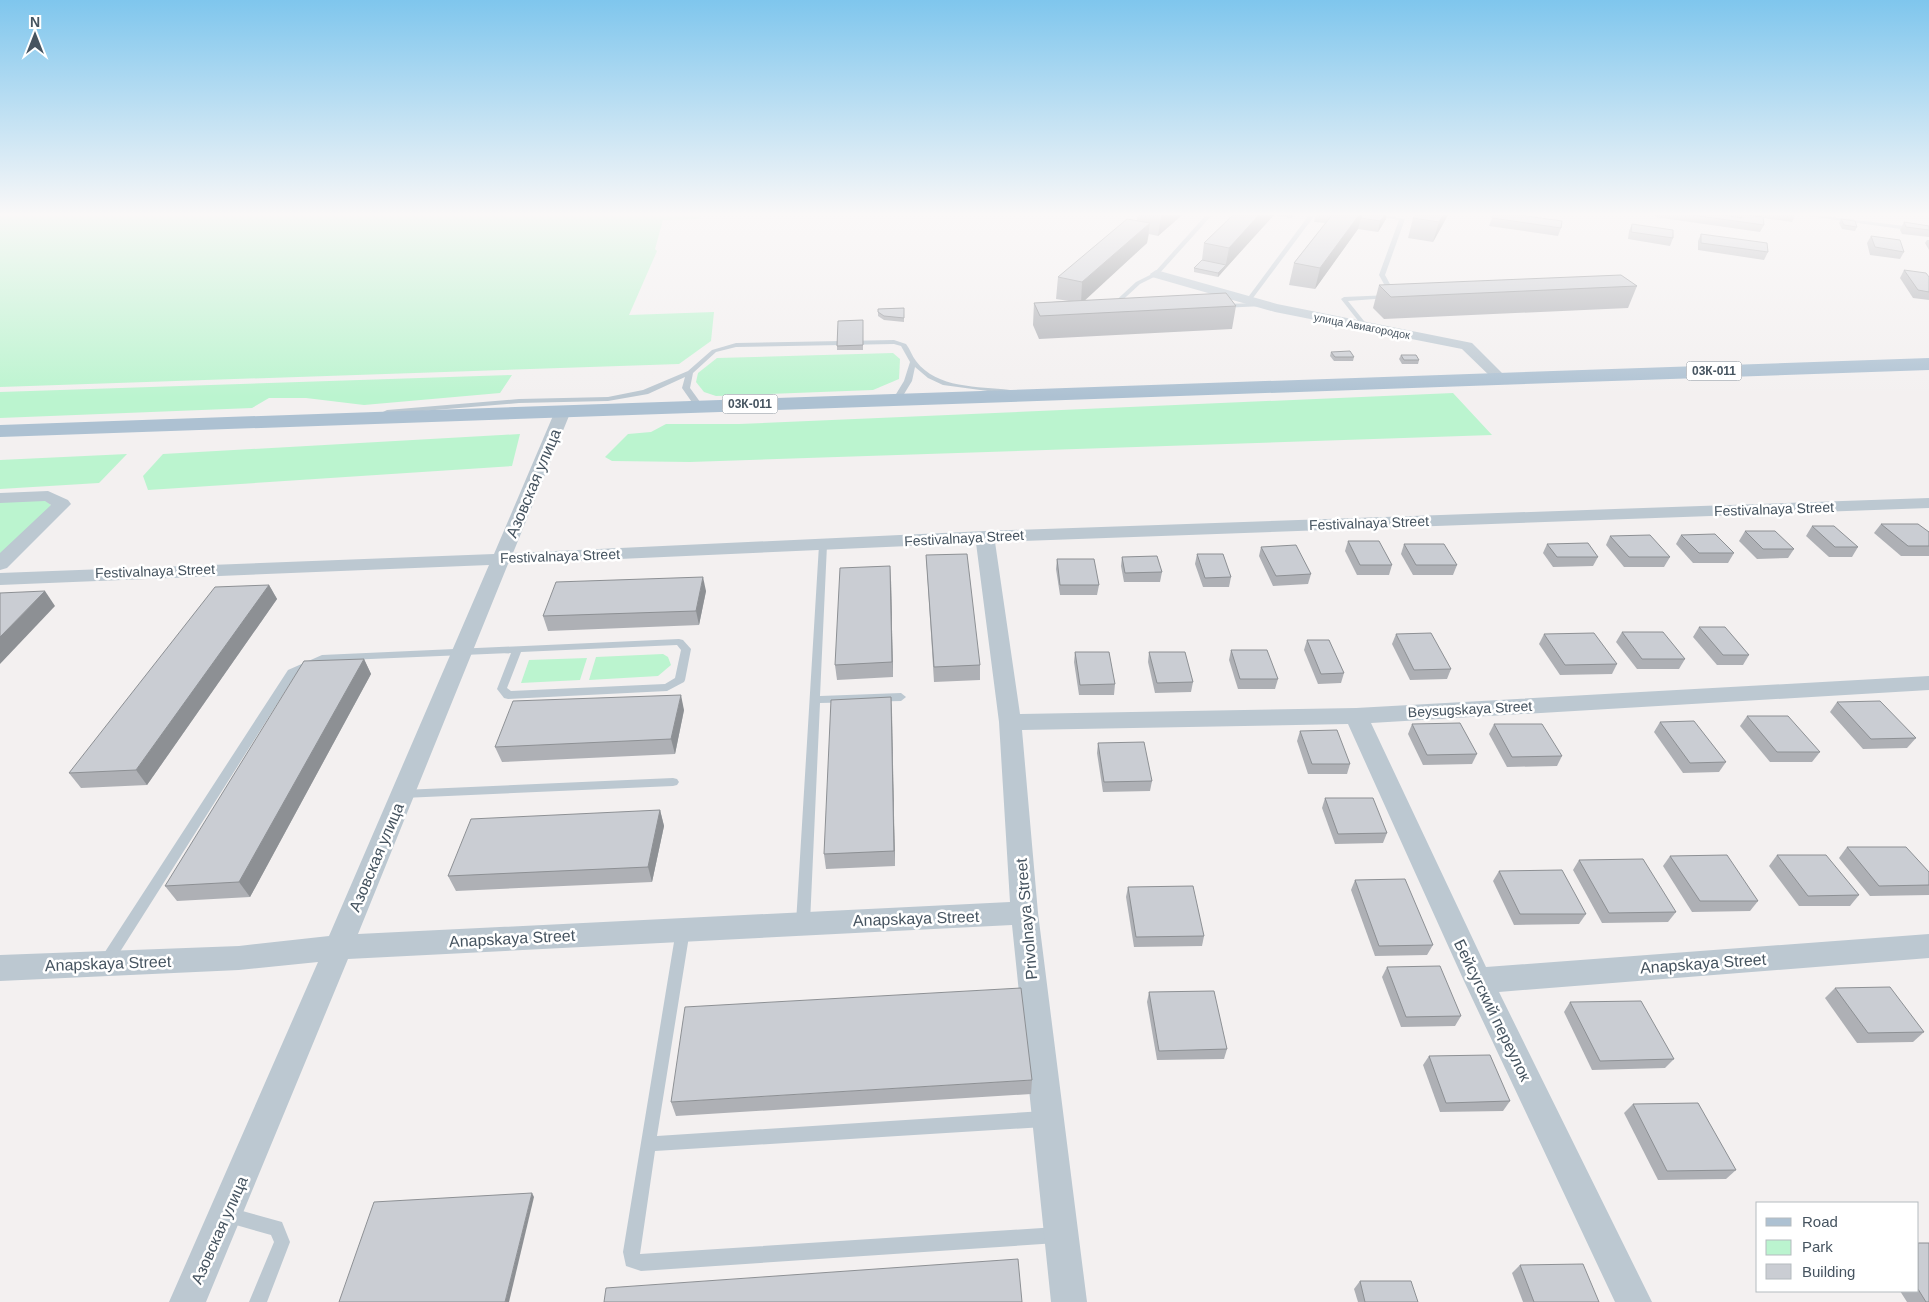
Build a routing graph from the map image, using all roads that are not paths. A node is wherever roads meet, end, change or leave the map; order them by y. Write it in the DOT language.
graph roads {
  1 [pos="1152,276"];
  2 [pos="1162,276"];
  3 [pos="1273,276"];
  4 [pos="1382,276"];
  5 [pos="1394,296"];
  6 [pos="1404,296"];
  7 [pos="1255,303"];
  8 [pos="1214,306"];
  9 [pos="1121,310"];
  10 [pos="1365,326"];
  11 [pos="913,362"];
  12 [pos="1929,364"];
  13 [pos="690,372"];
  14 [pos="1500,378"];
  15 [pos="1028,394"];
  16 [pos="897,399"];
  17 [pos="699,406"];
  18 [pos="563,411"];
  19 [pos="282,421"];
  20 [pos="0,431"];
  21 [pos="0,498"];
  22 [pos="1929,503"];
  23 [pos="984,537"];
  24 [pos="823,545"];
  25 [pos="501,559"];
  26 [pos="0,564"];
  27 [pos="0,579"];
  28 [pos="517,649"];
  29 [pos="462,652"];
  30 [pos="1929,683"];
  31 [pos="901,697"];
  32 [pos="814,700"];
  33 [pos="1356,716"];
  34 [pos="1010,722"];
  35 [pos="673,782"];
  36 [pos="402,794"];
  37 [pos="1024,913"];
  38 [pos="803,923"];
  39 [pos="683,929"];
  40 [pos="1929,946"];
  41 [pos="338,948"];
  42 [pos="106,963"];
  43 [pos="0,968"];
  44 [pos="1478,981"];
  45 [pos="1048,1119"];
  46 [pos="648,1144"];
  47 [pos="226,1215"];
  48 [pos="1061,1235"];
  49 [pos="187,1302"];
  50 [pos="258,1302"];
  51 [pos="1069,1302"];
  52 [pos="1634,1302"];
  1 -- 9 [label="lane"];
  2 -- 7 [label="street, улица Авиагородок"];
  3 -- 7 [label="lane"];
  4 -- 5 [label="lane"];
  5 -- 6 [label="lane"];
  5 -- 10 [label="lane"];
  7 -- 8 [label="lane"];
  7 -- 10 [label="street, улица Авиагородок"];
  10 -- 14 [label="street, улица Авиагородок"];
  11 -- 13 [label="lane"];
  11 -- 15 [label="lane"];
  11 -- 16 [label="lane"];
  12 -- 14 [label="main road, 03К-011"];
  13 -- 17 [label="lane"];
  13 -- 19 [label="lane"];
  14 -- 15 [label="main road, 03К-011"];
  15 -- 16 [label="main road, 03К-011"];
  16 -- 17 [label="main road, 03К-011"];
  17 -- 18 [label="main road, 03К-011"];
  18 -- 19 [label="main road, 03К-011"];
  18 -- 25 [label="street, Азовская улица"];
  19 -- 20 [label="main road, 03К-011"];
  21 -- 26 [label="street"];
  22 -- 23 [label="street, Festivalnaya Street"];
  23 -- 24 [label="street, Festivalnaya Street"];
  23 -- 34 [label="street, Privolnaya Street"];
  24 -- 25 [label="street, Festivalnaya Street"];
  24 -- 32 [label="lane"];
  25 -- 27 [label="street, Festivalnaya Street"];
  25 -- 29 [label="street, Азовская улица"];
  28 -- 28 [label="lane"];
  28 -- 29 [label="lane"];
  29 -- 36 [label="street, Азовская улица"];
  29 -- 42 [label="lane"];
  30 -- 33 [label="street, Beysugskaya Street"];
  31 -- 32 [label="lane"];
  32 -- 38 [label="lane"];
  33 -- 34 [label="street, Beysugskaya Street"];
  33 -- 44 [label="street, Бейсугский переулок"];
  34 -- 37 [label="street, Privolnaya Street"];
  35 -- 36 [label="lane"];
  36 -- 41 [label="street, Азовская улица"];
  37 -- 38 [label="street, Anapskaya Street"];
  37 -- 45 [label="street, Privolnaya Street"];
  38 -- 39 [label="street, Anapskaya Street"];
  39 -- 41 [label="street, Anapskaya Street"];
  39 -- 46 [label="lane"];
  40 -- 44 [label="street, Anapskaya Street"];
  41 -- 42 [label="street, Anapskaya Street"];
  41 -- 47 [label="street, Азовская улица"];
  42 -- 43 [label="street, Anapskaya Street"];
  44 -- 52 [label="street, Бейсугский переулок"];
  45 -- 46 [label="lane"];
  45 -- 48 [label="street, Privolnaya Street"];
  46 -- 48 [label="lane"];
  47 -- 49 [label="street, Азовская улица"];
  47 -- 50 [label="lane"];
  48 -- 51 [label="street, Privolnaya Street"];
}
